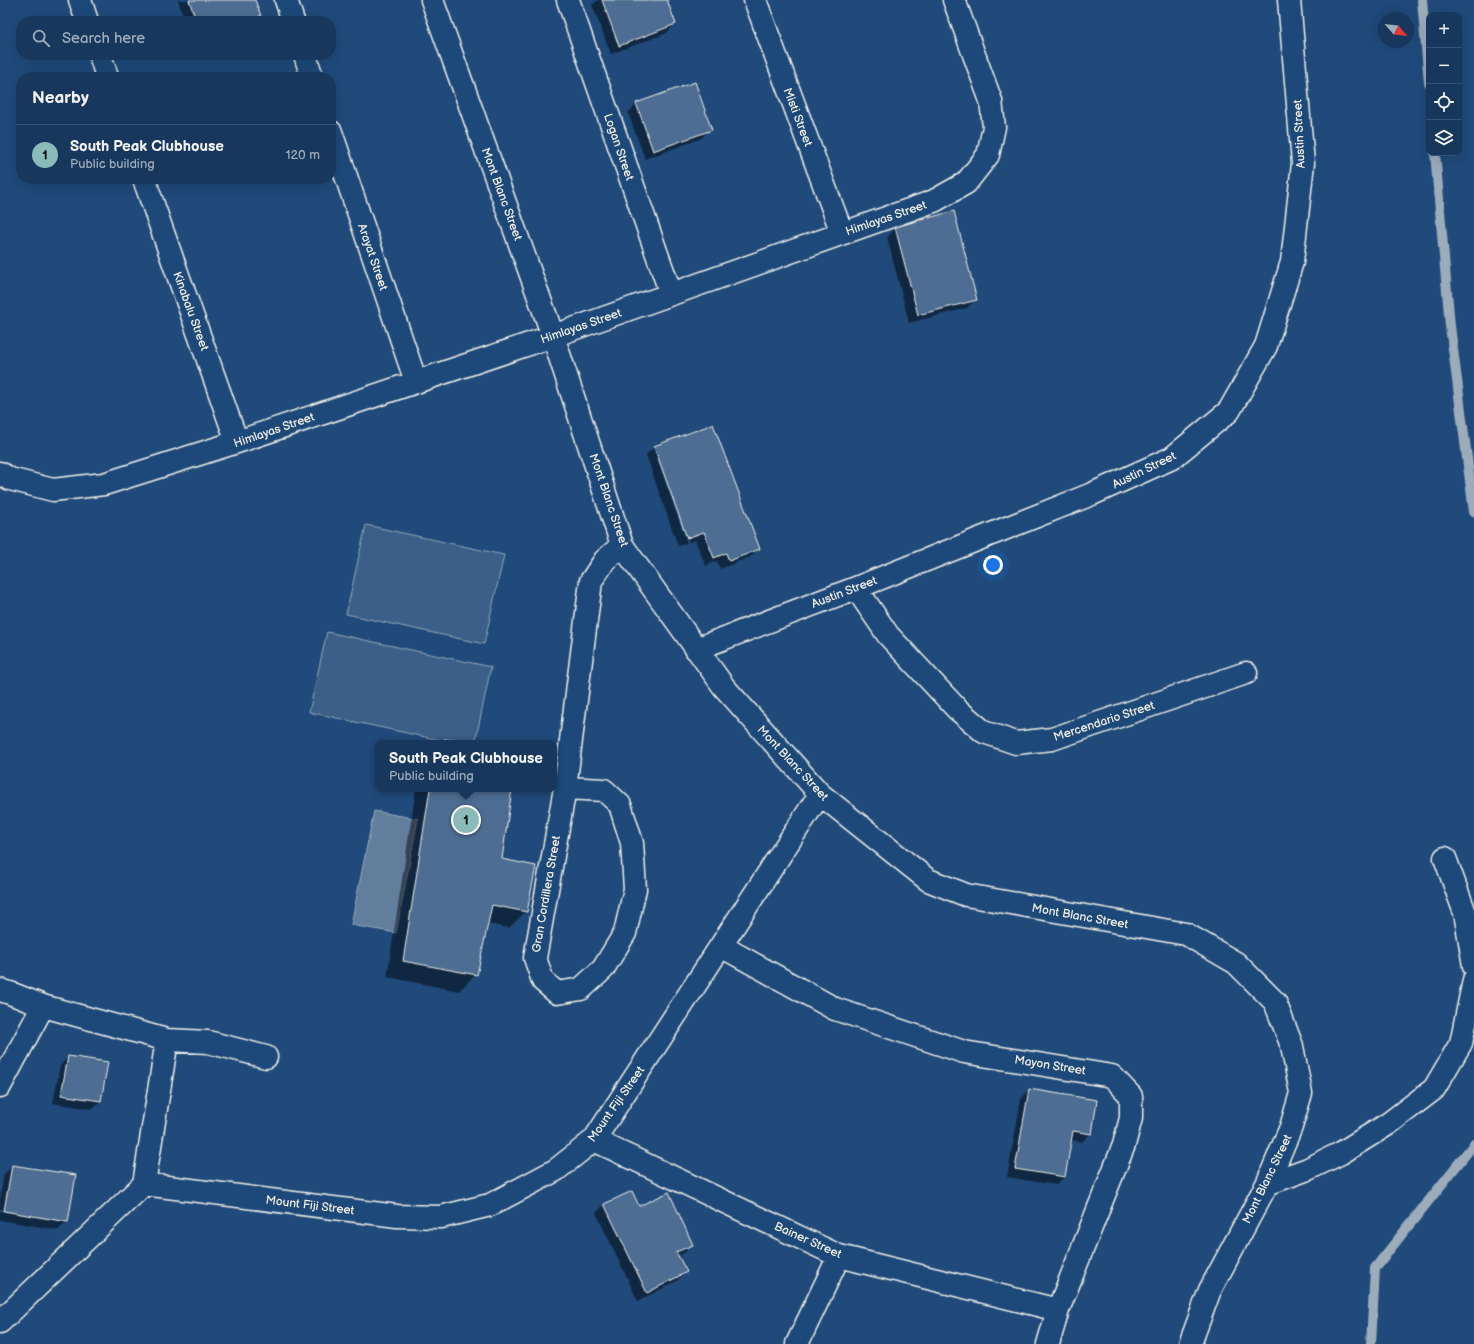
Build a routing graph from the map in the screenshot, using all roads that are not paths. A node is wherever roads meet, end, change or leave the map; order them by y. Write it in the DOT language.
graph roads {
  1 [pos="80,0"];
  2 [pos="286,0"];
  3 [pos="432,0"];
  4 [pos="568,0"];
  5 [pos="754,0"];
  6 [pos="954,0"];
  7 [pos="1289,0"];
  8 [pos="86,16"];
  9 [pos="291,16"];
  10 [pos="102,60"];
  11 [pos="307,60"];
  12 [pos="105,72"];
  13 [pos="310,72"];
  14 [pos="336,147"];
  15 [pos="146,184"];
  16 [pos="842,233"];
  17 [pos="671,294"];
  18 [pos="553,336"];
  19 [pos="416,382"];
  20 [pos="237,442"];
  21 [pos="0,473"];
  22 [pos="622,545"];
  23 [pos="856,588"];
  24 [pos="696,649"];
  25 [pos="1246,673"];
  26 [pos="565,788"];
  27 [pos="820,794"];
  28 [pos="1445,858"];
  29 [pos="721,946"];
  30 [pos="1474,966"];
  31 [pos="1474,980"];
  32 [pos="0,990"];
  33 [pos="43,1006"];
  34 [pos="167,1040"];
  35 [pos="266,1057"];
  36 [pos="0,1086"];
  37 [pos="594,1140"];
  38 [pos="144,1184"];
  39 [pos="1267,1184"];
  40 [pos="839,1256"];
  41 [pos="1058,1310"];
  42 [pos="0,1322"];
  43 [pos="797,1344"];
  44 [pos="1048,1344"];
  45 [pos="1190,1344"];
  1 -- 8 [label="street"];
  2 -- 9 [label="street"];
  3 -- 18 [label="street, Mont Blanc Street"];
  4 -- 17 [label="street, Logan Street"];
  5 -- 16 [label="street, Misti Street"];
  6 -- 16 [label="street, Himlayas Street"];
  7 -- 23 [label="street, Austin Street"];
  10 -- 12 [label="street"];
  11 -- 13 [label="street"];
  14 -- 19 [label="street, Arayat Street"];
  15 -- 20 [label="street, Kinabalu Street"];
  16 -- 17 [label="street, Himlayas Street"];
  17 -- 18 [label="street, Himlayas Street"];
  18 -- 19 [label="street, Himlayas Street"];
  18 -- 22 [label="street, Mont Blanc Street"];
  19 -- 20 [label="street, Himlayas Street"];
  20 -- 21 [label="street, Himlayas Street"];
  22 -- 24 [label="street, Mont Blanc Street"];
  22 -- 26 [label="street, Gran Cordillera Street"];
  23 -- 24 [label="street, Austin Street"];
  23 -- 25 [label="street, Mercendario Street"];
  24 -- 27 [label="street, Mont Blanc Street"];
  26 -- 26 [label="street, Gran Cordillera Street"];
  27 -- 29 [label="street, Mount Fiji Street"];
  27 -- 39 [label="street, Mont Blanc Street"];
  28 -- 30 [label="street"];
  29 -- 37 [label="street, Mount Fiji Street"];
  29 -- 41 [label="street, Mayon Street"];
  31 -- 39 [label="street"];
  32 -- 33 [label="street"];
  33 -- 34 [label="street"];
  33 -- 36 [label="street"];
  34 -- 35 [label="street"];
  34 -- 38 [label="street"];
  37 -- 38 [label="street, Mount Fiji Street"];
  37 -- 40 [label="street, Bainer Street"];
  38 -- 42 [label="street"];
  39 -- 45 [label="street, Mont Blanc Street"];
  40 -- 41 [label="street, Bainer Street"];
  40 -- 43 [label="street"];
  41 -- 44 [label="street, Mayon Street"];
}
